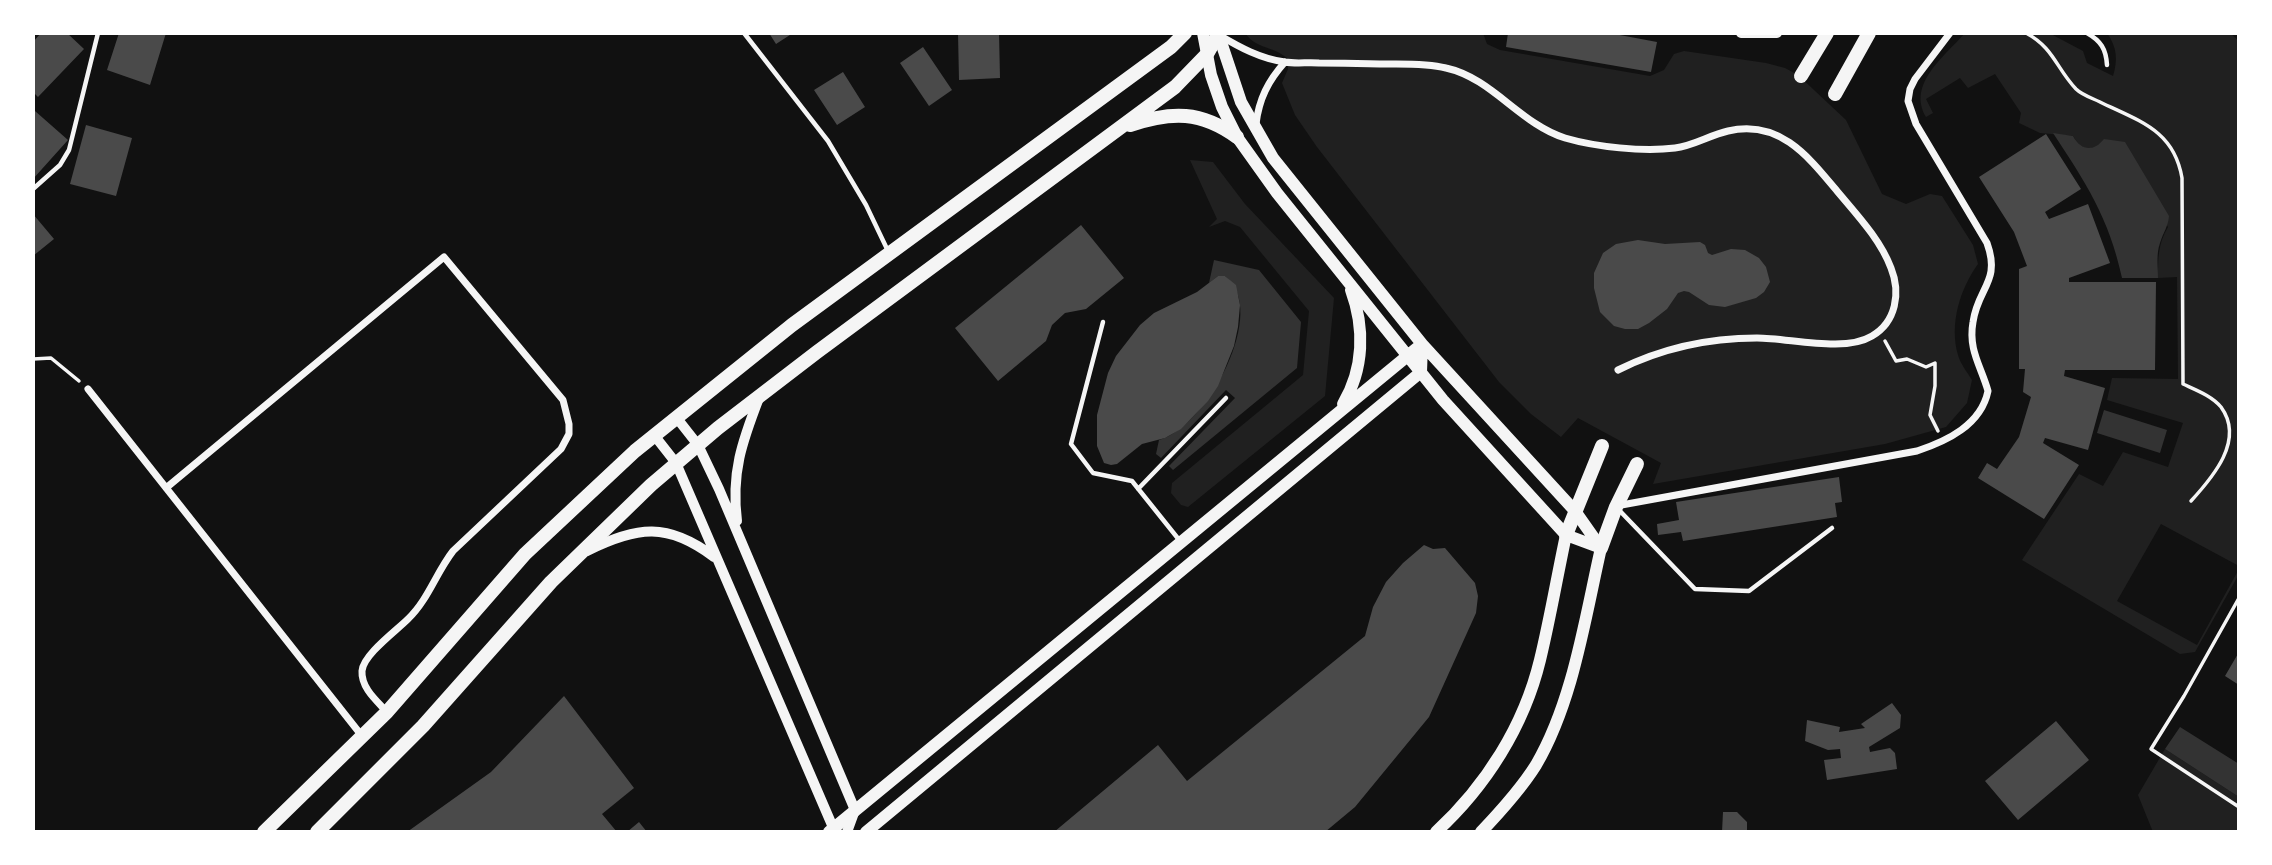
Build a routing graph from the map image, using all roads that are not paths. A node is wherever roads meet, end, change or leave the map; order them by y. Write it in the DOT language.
graph roads {
  1 [pos="98,33"];
  2 [pos="744,33"];
  3 [pos="1185,33"];
  4 [pos="1203,33"];
  5 [pos="1741,33"];
  6 [pos="1777,33"];
  7 [pos="1827,33"];
  8 [pos="1869,33"];
  9 [pos="1950,33"];
  10 [pos="2087,33"];
  11 [pos="1219,34"];
  12 [pos="1207,54"];
  13 [pos="1285,62"];
  14 [pos="2107,65"];
  15 [pos="1801,76"];
  16 [pos="1835,94"];
  17 [pos="1118,129"];
  18 [pos="1255,129"];
  19 [pos="1237,137"];
  20 [pos="33,189"];
  21 [pos="890,254"];
  22 [pos="1348,281"];
  23 [pos="1103,322"];
  24 [pos="1422,344"];
  25 [pos="1408,356"];
  26 [pos="1618,370"];
  27 [pos="1421,372"];
  28 [pos="88,389"];
  29 [pos="760,396"];
  30 [pos="1226,398"];
  31 [pos="1338,413"];
  32 [pos="677,417"];
  33 [pos="654,435"];
  34 [pos="698,445"];
  35 [pos="1602,446"];
  36 [pos="676,463"];
  37 [pos="1637,464"];
  38 [pos="166,488"];
  39 [pos="1138,489"];
  40 [pos="1616,507"];
  41 [pos="1575,511"];
  42 [pos="1832,528"];
  43 [pos="738,534"];
  44 [pos="1566,535"];
  45 [pos="1180,542"];
  46 [pos="1601,548"];
  47 [pos="576,557"];
  48 [pos="716,558"];
  49 [pos="387,712"];
  50 [pos="362,737"];
  51 [pos="855,810"];
  52 [pos="324,830"];
  53 [pos="833,830"];
  54 [pos="264,832"];
  55 [pos="847,832"];
  56 [pos="866,832"];
  57 [pos="1436,832"];
  58 [pos="1480,832"];
  1 -- 20 [label="lane"];
  2 -- 21 [label="lane"];
  3 -- 21 [label="main road"];
  4 -- 12 [label="main road"];
  5 -- 6 [label="street"];
  7 -- 15 [label="main road"];
  8 -- 16 [label="main road"];
  9 -- 40 [label="street"];
  10 -- 14 [label="lane"];
  11 -- 12 [label="main road"];
  11 -- 13 [label="street"];
  11 -- 18 [label="main road"];
  12 -- 17 [label="main road"];
  12 -- 19 [label="main road"];
  13 -- 18 [label="street"];
  13 -- 26 [label="street"];
  17 -- 19 [label="main road"];
  17 -- 29 [label="main road"];
  18 -- 24 [label="main road"];
  19 -- 22 [label="main road"];
  21 -- 32 [label="main road"];
  22 -- 25 [label="main road"];
  22 -- 31 [label="main road"];
  23 -- 39 [label="lane"];
  24 -- 25 [label="main road"];
  24 -- 27 [label="main road"];
  24 -- 41 [label="main road"];
  25 -- 27 [label="main road"];
  25 -- 31 [label="main road"];
  27 -- 44 [label="main road"];
  27 -- 56 [label="main road"];
  28 -- 38 [label="street"];
  29 -- 34 [label="main road"];
  29 -- 43 [label="street"];
  30 -- 39 [label="lane"];
  31 -- 45 [label="main road"];
  32 -- 33 [label="main road"];
  32 -- 34 [label="street"];
  33 -- 36 [label="street"];
  33 -- 49 [label="main road"];
  34 -- 36 [label="main road"];
  34 -- 43 [label="street"];
  35 -- 41 [label="main road"];
  36 -- 47 [label="main road"];
  36 -- 48 [label="street"];
  37 -- 40 [label="main road"];
  38 -- 49 [label="street"];
  38 -- 50 [label="street"];
  39 -- 45 [label="lane"];
  40 -- 42 [label="lane"];
  40 -- 46 [label="main road"];
  41 -- 44 [label="main road"];
  41 -- 46 [label="main road"];
  43 -- 51 [label="street"];
  44 -- 46 [label="main road"];
  44 -- 57 [label="main road"];
  45 -- 51 [label="main road"];
  46 -- 58 [label="main road"];
  47 -- 48 [label="street"];
  47 -- 52 [label="main road"];
  48 -- 53 [label="street"];
  49 -- 50 [label="main road"];
  50 -- 54 [label="main road"];
  51 -- 53 [label="main road"];
  51 -- 55 [label="street"];
}
